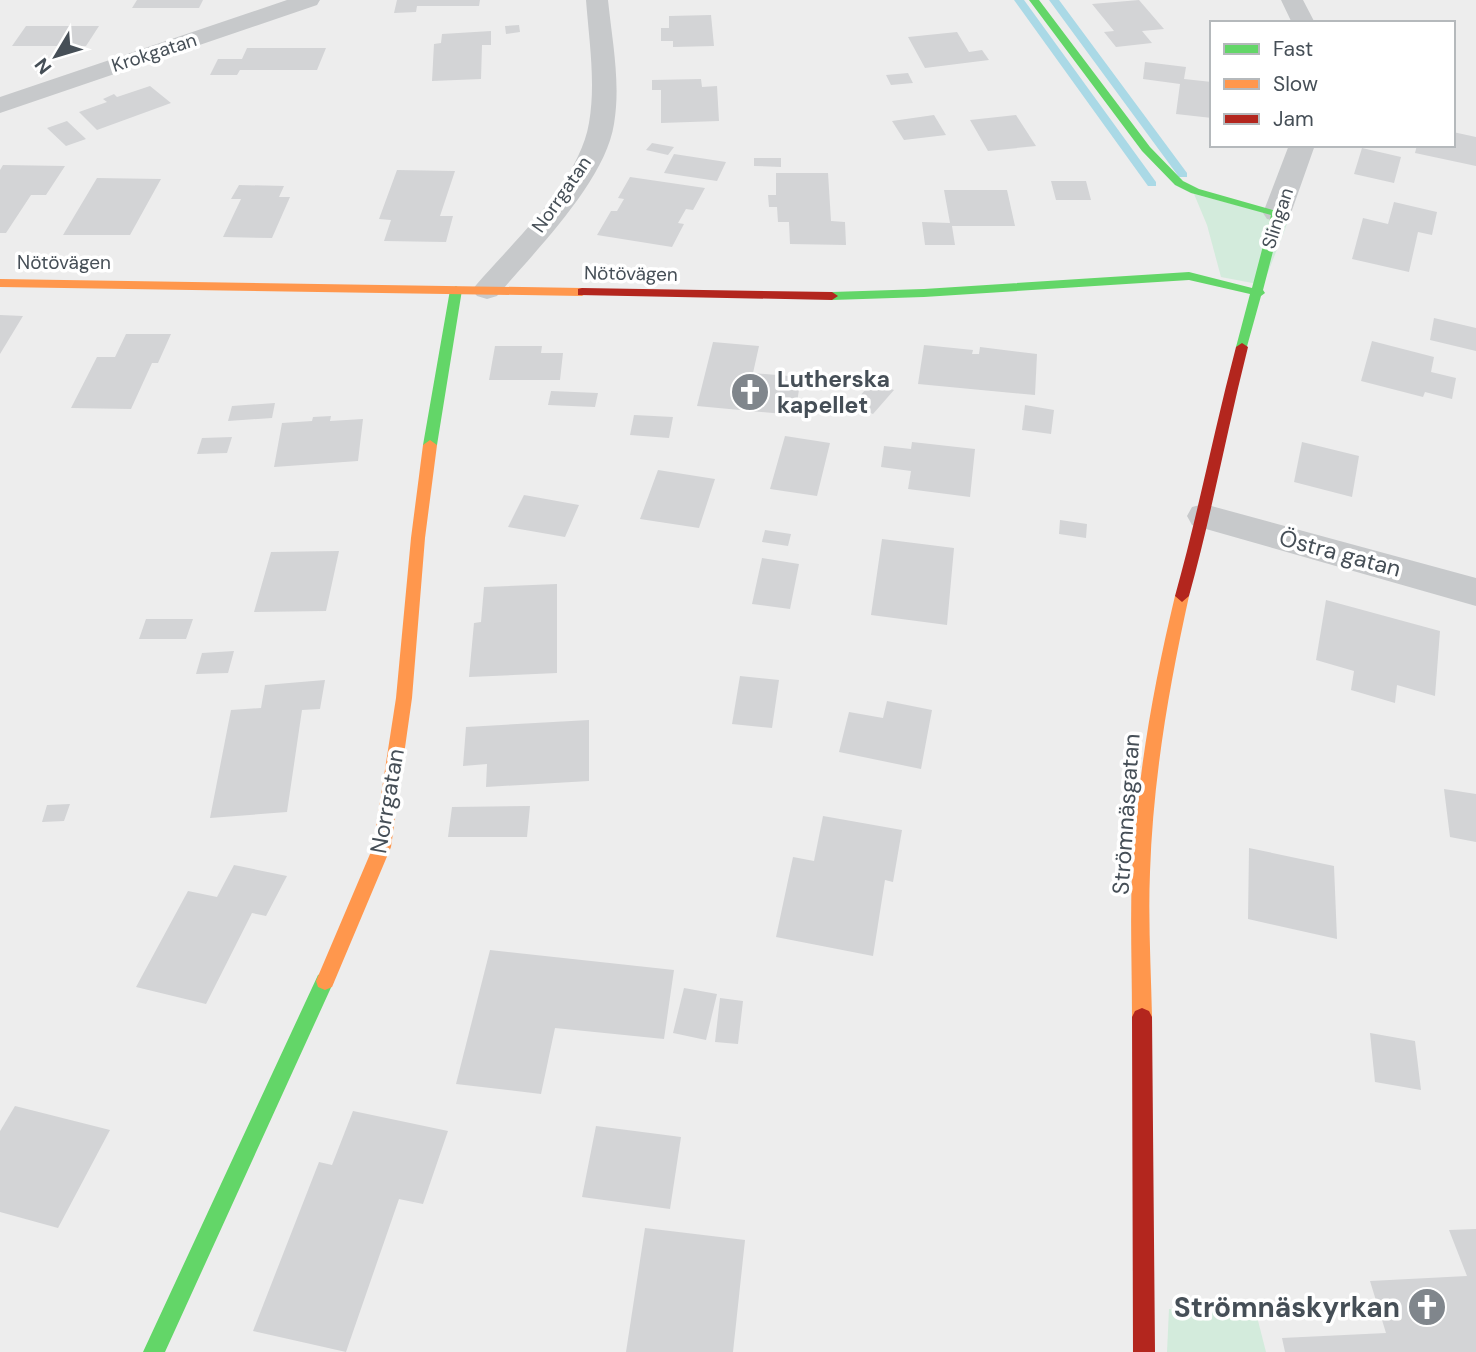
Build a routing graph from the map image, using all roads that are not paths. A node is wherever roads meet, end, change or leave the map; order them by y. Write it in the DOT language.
graph roads {
  1 [pos="309,0"];
  2 [pos="597,0"];
  3 [pos="1034,0"];
  4 [pos="1292,0"];
  5 [pos="1303,21"];
  6 [pos="0,105"];
  7 [pos="1301,147"];
  8 [pos="1278,213"];
  9 [pos="0,282"];
  10 [pos="456,290"];
  11 [pos="486,290"];
  12 [pos="1259,293"];
  13 [pos="1203,516"];
  14 [pos="1476,592"];
  15 [pos="154,1352"];
  16 [pos="1144,1352"];
  1 -- 6 [label="street, Krokgatan"];
  2 -- 11 [label="street, Norrgatan"];
  3 -- 8 [label="street"];
  4 -- 5 [label="street"];
  7 -- 8 [label="street, Slingan"];
  8 -- 12 [label="street, Slingan"];
  9 -- 10 [label="street, Nötövägen"];
  10 -- 11 [label="street, Nötövägen"];
  10 -- 15 [label="street, Norrgatan"];
  11 -- 12 [label="street, Nötövägen"];
  12 -- 13 [label="street, Strömnäsgatan"];
  13 -- 14 [label="street, Östra gatan"];
  13 -- 16 [label="street, Strömnäsgatan"];
}
